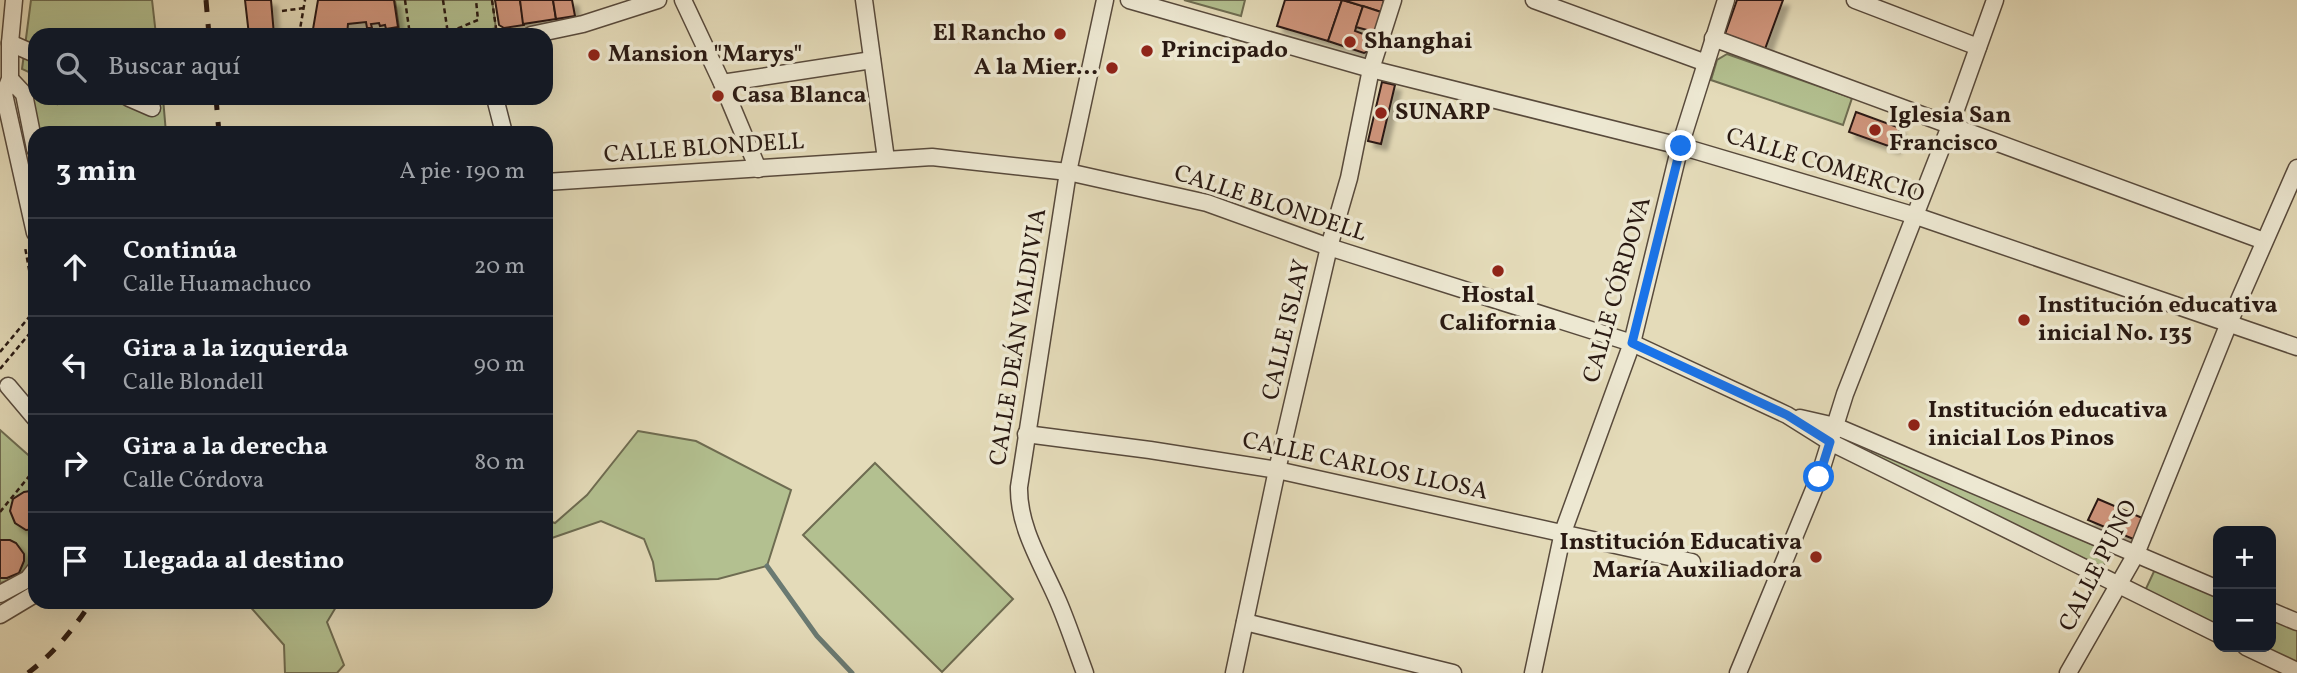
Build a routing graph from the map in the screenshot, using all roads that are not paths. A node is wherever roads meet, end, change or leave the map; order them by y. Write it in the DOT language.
graph roads {
  1 [pos="14,0"];
  2 [pos="658,0"];
  3 [pos="683,0"];
  4 [pos="864,0"];
  5 [pos="1105,0"];
  6 [pos="1129,0"];
  7 [pos="1393,0"];
  8 [pos="1534,0"];
  9 [pos="1726,0"];
  10 [pos="1855,0"];
  11 [pos="1995,0"];
  12 [pos="553,30"];
  13 [pos="1713,38"];
  14 [pos="10,43"];
  15 [pos="1978,47"];
  16 [pos="28,51"];
  17 [pos="872,60"];
  18 [pos="1706,63"];
  19 [pos="1371,69"];
  20 [pos="10,79"];
  21 [pos="722,83"];
  22 [pos="145,105"];
  23 [pos="497,105"];
  24 [pos="152,108"];
  25 [pos="30,126"];
  26 [pos="502,126"];
  27 [pos="1950,126"];
  28 [pos="1681,146"];
  29 [pos="886,159"];
  30 [pos="758,169"];
  31 [pos="1068,172"];
  32 [pos="2295,176"];
  33 [pos="553,182"];
  34 [pos="1916,216"];
  35 [pos="28,227"];
  36 [pos="2264,241"];
  37 [pos="1329,247"];
  38 [pos="2229,323"];
  39 [pos="1632,343"];
  40 [pos="2297,347"];
  41 [pos="8,386"];
  42 [pos="28,410"];
  43 [pos="1787,415"];
  44 [pos="1835,426"];
  45 [pos="1026,434"];
  46 [pos="1830,442"];
  47 [pos="1277,470"];
  48 [pos="1563,532"];
  49 [pos="2136,554"];
  50 [pos="1692,562"];
  51 [pos="28,579"];
  52 [pos="2118,586"];
  53 [pos="2213,587"];
  54 [pos="0,594"];
  55 [pos="28,598"];
  56 [pos="2276,613"];
  57 [pos="0,615"];
  58 [pos="1245,622"];
  59 [pos="2297,622"];
  60 [pos="2213,632"];
  61 [pos="2257,652"];
  62 [pos="2297,671"];
  63 [pos="1085,673"];
  64 [pos="1234,673"];
  65 [pos="1453,673"];
  66 [pos="1533,673"];
  67 [pos="1738,673"];
  68 [pos="2068,673"];
  1 -- 14 [label="street"];
  2 -- 12 [label="street"];
  3 -- 21 [label="street"];
  4 -- 17 [label="street"];
  5 -- 31 [label="street, CALLE DEÁN VALDIVIA"];
  6 -- 19 [label="street, CALLE COMERCIO"];
  7 -- 19 [label="street, CALLE ISLAY"];
  8 -- 18 [label="street"];
  9 -- 13 [label="street, CALLE CÓRDOVA"];
  10 -- 15 [label="street"];
  11 -- 15 [label="street"];
  13 -- 18 [label="street, CALLE CÓRDOVA"];
  13 -- 27 [label="street"];
  14 -- 16 [label="street"];
  14 -- 20 [label="street"];
  15 -- 27 [label="street"];
  17 -- 21 [label="street"];
  17 -- 29 [label="street"];
  18 -- 28 [label="street, CALLE CÓRDOVA"];
  19 -- 28 [label="street, CALLE COMERCIO"];
  19 -- 37 [label="street, CALLE ISLAY"];
  20 -- 25 [label="street"];
  20 -- 35 [label="street"];
  21 -- 30 [label="street"];
  22 -- 24 [label="street"];
  23 -- 26 [label="street"];
  27 -- 34 [label="street"];
  27 -- 36 [label="street"];
  28 -- 34 [label="street, CALLE COMERCIO"];
  28 -- 39 [label="street, CALLE CÓRDOVA"];
  29 -- 30 [label="street, CALLE BLONDELL"];
  29 -- 31 [label="street, CALLE BLONDELL"];
  30 -- 33 [label="street, CALLE BLONDELL"];
  31 -- 37 [label="street, CALLE BLONDELL"];
  31 -- 45 [label="street, CALLE DEÁN VALDIVIA"];
  32 -- 36 [label="street, CALLE PUNO"];
  34 -- 38 [label="street, CALLE COMERCIO"];
  34 -- 44 [label="street"];
  36 -- 38 [label="street, CALLE PUNO"];
  37 -- 39 [label="street, CALLE BLONDELL"];
  37 -- 47 [label="street, CALLE ISLAY"];
  38 -- 40 [label="street, CALLE COMERCIO"];
  38 -- 49 [label="street, CALLE PUNO"];
  39 -- 43 [label="street, CALLE BLONDELL"];
  39 -- 48 [label="street, CALLE CÓRDOVA"];
  41 -- 42 [label="street"];
  43 -- 44 [label="street, CALLE BLONDELL"];
  43 -- 46 [label="street, CALLE BLONDELL"];
  44 -- 46 [label="street"];
  44 -- 49 [label="street, CALLE BLONDELL"];
  45 -- 47 [label="street, CALLE CARLOS LLOSA"];
  45 -- 63 [label="street, CALLE DEÁN VALDIVIA"];
  46 -- 52 [label="street, CALLE BLONDELL"];
  46 -- 67 [label="street"];
  47 -- 48 [label="street, CALLE CARLOS LLOSA"];
  47 -- 58 [label="street, CALLE ISLAY"];
  48 -- 50 [label="street, CALLE CARLOS LLOSA"];
  48 -- 66 [label="street, CALLE CÓRDOVA"];
  49 -- 52 [label="street, CALLE PUNO"];
  49 -- 53 [label="street, CALLE BLONDELL"];
  51 -- 54 [label="street"];
  52 -- 60 [label="street, CALLE BLONDELL"];
  52 -- 68 [label="street, CALLE PUNO"];
  55 -- 57 [label="street"];
  56 -- 59 [label="street"];
  58 -- 64 [label="street, CALLE ISLAY"];
  58 -- 65 [label="street"];
  61 -- 62 [label="street"];
}
